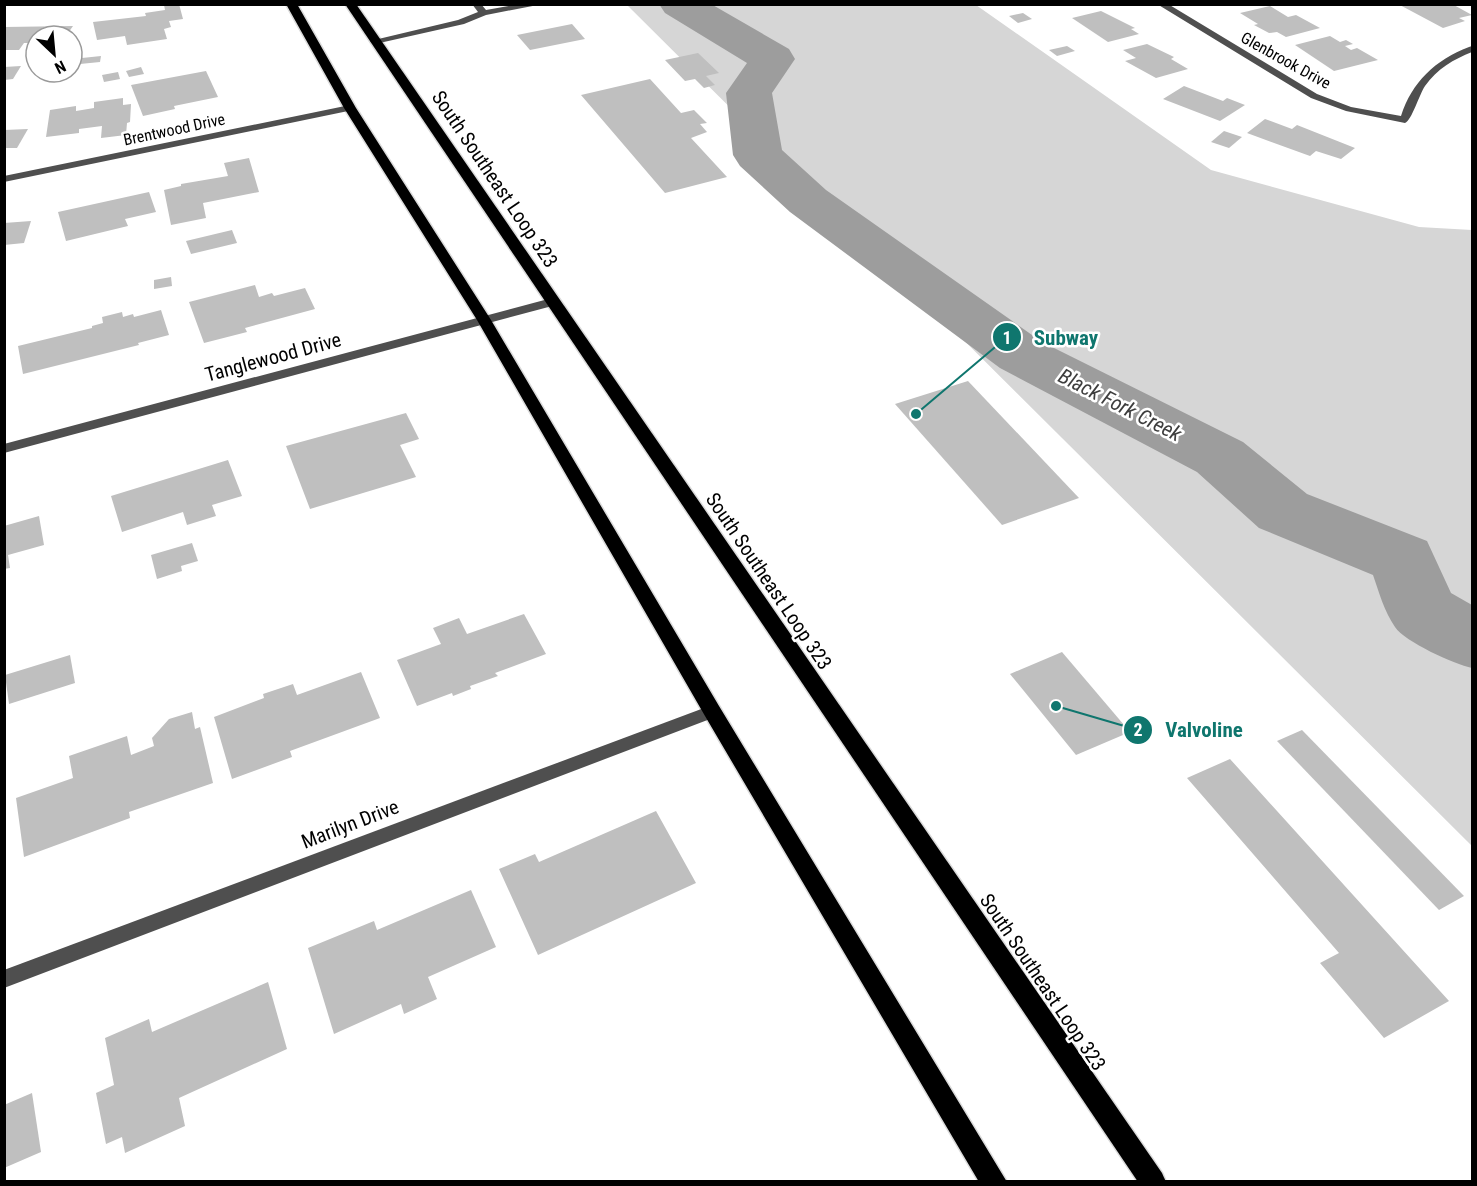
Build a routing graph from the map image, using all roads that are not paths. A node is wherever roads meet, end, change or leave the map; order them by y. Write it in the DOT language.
graph roads {
  1 [pos="291,4"];
  2 [pos="350,4"];
  3 [pos="476,4"];
  4 [pos="539,4"];
  5 [pos="1161,4"];
  6 [pos="484,13"];
  7 [pos="375,41"];
  8 [pos="1473,49"];
  9 [pos="350,108"];
  10 [pos="4,179"];
  11 [pos="552,302"];
  12 [pos="484,320"];
  13 [pos="4,449"];
  14 [pos="712,711"];
  15 [pos="4,979"];
  16 [pos="994,1182"];
  17 [pos="1153,1182"];
  1 -- 9 [label="highway"];
  2 -- 7 [label="highway, South Southeast Loop 323"];
  3 -- 6 [label="street"];
  4 -- 6 [label="street"];
  5 -- 8 [label="street, Glenbrook Drive"];
  6 -- 7 [label="street"];
  7 -- 11 [label="highway, South Southeast Loop 323"];
  9 -- 10 [label="street, Brentwood Drive"];
  9 -- 12 [label="highway"];
  11 -- 12 [label="street, Tanglewood Drive"];
  11 -- 17 [label="highway, South Southeast Loop 323"];
  12 -- 13 [label="street, Tanglewood Drive"];
  12 -- 14 [label="highway"];
  14 -- 15 [label="street, Marilyn Drive"];
  14 -- 16 [label="highway"];
}
